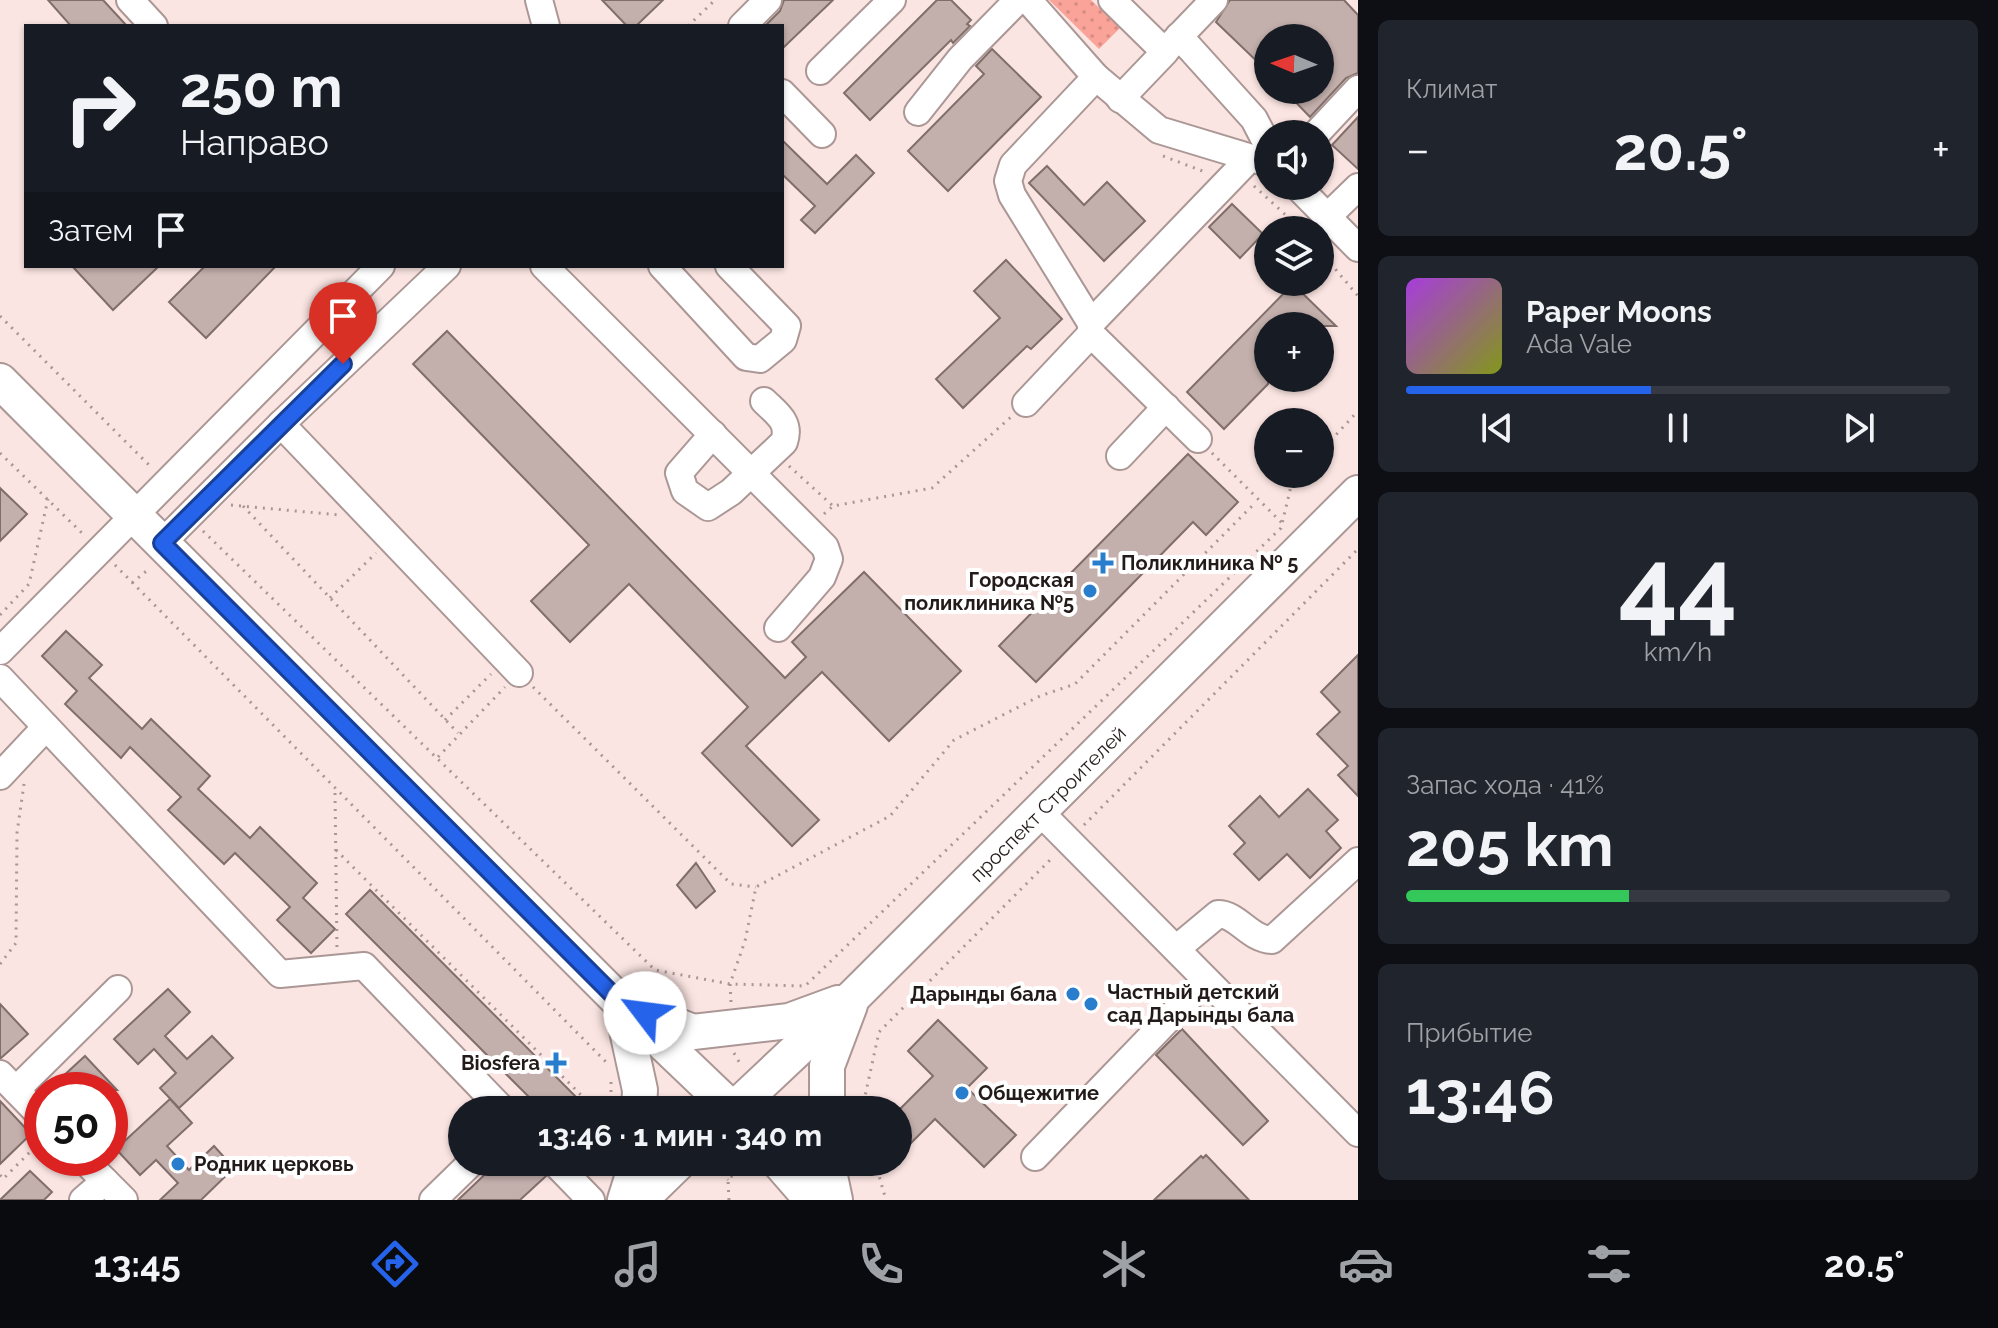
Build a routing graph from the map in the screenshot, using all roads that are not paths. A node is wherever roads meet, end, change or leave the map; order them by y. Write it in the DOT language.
graph roads {
  1 [pos="130,0"];
  2 [pos="539,0"];
  3 [pos="768,0"];
  4 [pos="892,0"];
  5 [pos="1018,0"];
  6 [pos="1028,0"];
  7 [pos="1112,0"];
  8 [pos="1214,0"];
  9 [pos="152,24"];
  10 [pos="545,24"];
  11 [pos="744,24"];
  12 [pos="1172,44"];
  13 [pos="820,71"];
  14 [pos="1096,77"];
  15 [pos="1358,89"];
  16 [pos="784,95"];
  17 [pos="1120,99"];
  18 [pos="918,112"];
  19 [pos="1254,120"];
  20 [pos="1329,120"];
  21 [pos="822,134"];
  22 [pos="1254,160"];
  23 [pos="1254,167"];
  24 [pos="1358,187"];
  25 [pos="1311,200"];
  26 [pos="1326,216"];
  27 [pos="1328,216"];
  28 [pos="1334,224"];
  29 [pos="1358,248"];
  30 [pos="379,268"];
  31 [pos="445,268"];
  32 [pos="546,268"];
  33 [pos="664,268"];
  34 [pos="731,268"];
  35 [pos="1091,328"];
  36 [pos="0,381"];
  37 [pos="764,401"];
  38 [pos="1026,403"];
  39 [pos="1166,407"];
  40 [pos="281,424"];
  41 [pos="713,434"];
  42 [pos="1198,439"];
  43 [pos="1120,456"];
  44 [pos="753,473"];
  45 [pos="1358,493"];
  46 [pos="135,517"];
  47 [pos="162,543"];
  48 [pos="778,628"];
  49 [pos="0,651"];
  50 [pos="513,666"];
  51 [pos="0,678"];
  52 [pos="38,735"];
  53 [pos="0,776"];
  54 [pos="1040,812"];
  55 [pos="1358,861"];
  56 [pos="1176,949"];
  57 [pos="1206,980"];
  58 [pos="118,989"];
  59 [pos="853,997"];
  60 [pos="621,1003"];
  61 [pos="8,1082"];
  62 [pos="489,1096"];
  63 [pos="640,1096"];
  64 [pos="718,1096"];
  65 [pos="748,1096"];
  66 [pos="827,1096"];
  67 [pos="24,1098"];
  68 [pos="1358,1133"];
  69 [pos="1035,1157"];
  70 [pos="100,1176"];
  71 [pos="458,1176"];
  72 [pos="568,1176"];
  73 [pos="633,1176"];
  74 [pos="665,1176"];
  75 [pos="791,1176"];
  76 [pos="830,1176"];
  77 [pos="105,1181"];
  78 [pos="83,1200"];
  79 [pos="124,1200"];
  80 [pos="433,1200"];
  81 [pos="591,1200"];
  82 [pos="625,1200"];
  83 [pos="640,1200"];
  84 [pos="812,1200"];
  85 [pos="835,1200"];
  1 -- 9 [label="street"];
  2 -- 10 [label="street"];
  3 -- 11 [label="street"];
  4 -- 13 [label="street"];
  5 -- 18 [label="street"];
  6 -- 14 [label="street"];
  7 -- 12 [label="street"];
  8 -- 12 [label="street"];
  12 -- 17 [label="street"];
  12 -- 19 [label="street"];
  14 -- 17 [label="street"];
  14 -- 35 [label="street"];
  15 -- 20 [label="street"];
  16 -- 21 [label="street"];
  17 -- 22 [label="street"];
  23 -- 35 [label="street"];
  24 -- 27 [label="street"];
  25 -- 26 [label="street"];
  28 -- 29 [label="street"];
  30 -- 46 [label="street"];
  31 -- 40 [label="street"];
  32 -- 41 [label="street"];
  33 -- 34 [label="street"];
  35 -- 38 [label="street"];
  35 -- 39 [label="street"];
  36 -- 46 [label="main road"];
  37 -- 44 [label="street"];
  39 -- 42 [label="street"];
  39 -- 43 [label="street"];
  40 -- 47 [label="street"];
  40 -- 50 [label="street"];
  41 -- 44 [label="street"];
  41 -- 44 [label="street"];
  44 -- 48 [label="street"];
  45 -- 54 [label="main road, проспект Строителей"];
  46 -- 47 [label="main road"];
  46 -- 49 [label="street"];
  47 -- 60 [label="main road"];
  51 -- 52 [label="street"];
  52 -- 53 [label="street"];
  52 -- 62 [label="street"];
  54 -- 56 [label="street"];
  54 -- 59 [label="main road, проспект Строителей"];
  55 -- 56 [label="street"];
  56 -- 57 [label="street"];
  57 -- 68 [label="street"];
  57 -- 69 [label="street"];
  58 -- 61 [label="street"];
  59 -- 60 [label="main road"];
  59 -- 65 [label="main road, проспект Строителей"];
  59 -- 66 [label="main road"];
  60 -- 63 [label="main road"];
  60 -- 64 [label="main road"];
  61 -- 67 [label="street"];
  70 -- 77 [label="street"];
  71 -- 80 [label="street"];
  72 -- 81 [label="street"];
  73 -- 82 [label="main road"];
  74 -- 83 [label="main road"];
  75 -- 84 [label="main road"];
  76 -- 85 [label="main road"];
  77 -- 78 [label="street"];
  77 -- 79 [label="street"];
}
